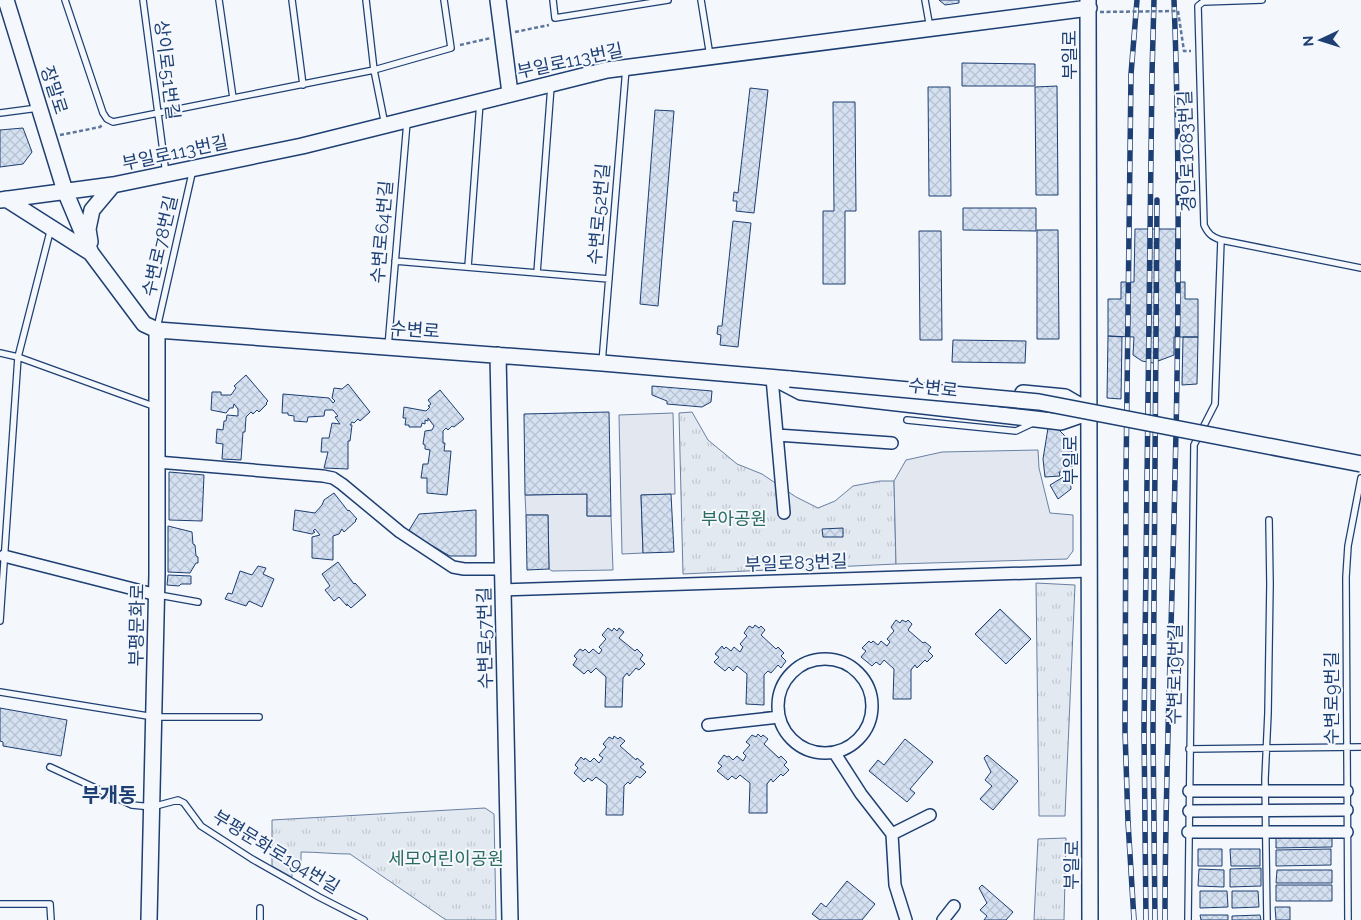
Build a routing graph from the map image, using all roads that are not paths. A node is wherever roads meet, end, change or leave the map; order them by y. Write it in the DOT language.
graph roads {
  1 [pos="6,0"];
  2 [pos="65,0"];
  3 [pos="143,0"];
  4 [pos="219,0"];
  5 [pos="292,0"];
  6 [pos="366,0"];
  7 [pos="444,0"];
  8 [pos="498,0"];
  9 [pos="553,0"];
  10 [pos="668,0"];
  11 [pos="701,0"];
  12 [pos="925,0"];
  13 [pos="1262,0"];
  14 [pos="628,3"];
  15 [pos="1092,7"];
  16 [pos="930,28"];
  17 [pos="710,56"];
  18 [pos="626,67"];
  19 [pos="374,70"];
  20 [pos="552,83"];
  21 [pos="302,85"];
  22 [pos="510,93"];
  23 [pos="233,98"];
  24 [pos="480,101"];
  25 [pos="40,108"];
  26 [pos="0,113"];
  27 [pos="158,114"];
  28 [pos="407,119"];
  29 [pos="385,125"];
  30 [pos="194,168"];
  31 [pos="166,174"];
  32 [pos="113,185"];
  33 [pos="66,191"];
  34 [pos="3,200"];
  35 [pos="51,228"];
  36 [pos="1221,240"];
  37 [pos="91,253"];
  38 [pos="395,261"];
  39 [pos="468,267"];
  40 [pos="1361,268"];
  41 [pos="537,273"];
  42 [pos="609,279"];
  43 [pos="156,330"];
  44 [pos="388,347"];
  45 [pos="0,353"];
  46 [pos="498,355"];
  47 [pos="18,357"];
  48 [pos="602,363"];
  49 [pos="772,378"];
  50 [pos="157,407"];
  51 [pos="1090,412"];
  52 [pos="907,420"];
  53 [pos="1040,420"];
  54 [pos="778,435"];
  55 [pos="892,443"];
  56 [pos="157,462"];
  57 [pos="1361,464"];
  58 [pos="1361,478"];
  59 [pos="784,513"];
  60 [pos="1269,520"];
  61 [pos="4,556"];
  62 [pos="502,569"];
  63 [pos="1090,571"];
  64 [pos="503,590"];
  65 [pos="156,595"];
  66 [pos="198,602"];
  67 [pos="0,621"];
  68 [pos="0,692"];
  69 [pos="154,716"];
  70 [pos="259,717"];
  71 [pos="779,717"];
  72 [pos="708,725"];
  73 [pos="1266,748"];
  74 [pos="1347,748"];
  75 [pos="1361,748"];
  76 [pos="1189,749"];
  77 [pos="834,752"];
  78 [pos="50,767"];
  79 [pos="1265,790"];
  80 [pos="1347,790"];
  81 [pos="1188,791"];
  82 [pos="152,807"];
  83 [pos="1265,810"];
  84 [pos="1347,810"];
  85 [pos="1188,811"];
  86 [pos="930,815"];
  87 [pos="1188,832"];
  88 [pos="1266,832"];
  89 [pos="1347,832"];
  90 [pos="892,834"];
  91 [pos="0,904"];
  92 [pos="954,906"];
  93 [pos="260,908"];
  94 [pos="51,920"];
  95 [pos="149,920"];
  96 [pos="260,920"];
  97 [pos="364,920"];
  98 [pos="510,920"];
  99 [pos="906,920"];
  100 [pos="943,920"];
  101 [pos="1090,920"];
  102 [pos="1188,920"];
  103 [pos="1266,920"];
  104 [pos="1348,920"];
  1 -- 25 [label="street, 장말로"];
  2 -- 27 [label="lane"];
  3 -- 27 [label="lane, 상이로51번길"];
  4 -- 23 [label="lane"];
  5 -- 21 [label="lane"];
  6 -- 19 [label="lane"];
  7 -- 19 [label="lane"];
  8 -- 22 [label="street"];
  9 -- 14 [label="lane"];
  10 -- 14 [label="lane"];
  11 -- 17 [label="lane"];
  12 -- 16 [label="lane"];
  13 -- 36 [label="lane, 경인로1083번길"];
  15 -- 16 [label="street, 부일로113번길"];
  15 -- 51 [label="street, 부일로"];
  16 -- 17 [label="street, 부일로113번길"];
  17 -- 18 [label="street, 부일로113번길"];
  18 -- 20 [label="street, 부일로113번길"];
  18 -- 42 [label="lane, 수변로52번길"];
  19 -- 21 [label="lane"];
  19 -- 29 [label="lane"];
  20 -- 22 [label="street, 부일로113번길"];
  20 -- 41 [label="lane"];
  21 -- 23 [label="lane"];
  22 -- 24 [label="street, 부일로113번길"];
  23 -- 27 [label="lane"];
  24 -- 28 [label="street, 부일로113번길"];
  24 -- 39 [label="lane"];
  25 -- 26 [label="lane"];
  25 -- 33 [label="street, 장말로"];
  27 -- 31 [label="lane, 상이로51번길"];
  28 -- 29 [label="street, 부일로113번길"];
  28 -- 38 [label="lane, 수변로64번길"];
  29 -- 30 [label="street, 부일로113번길"];
  30 -- 31 [label="street, 부일로113번길"];
  30 -- 43 [label="lane, 수변로78번길"];
  31 -- 32 [label="street, 부일로113번길"];
  32 -- 33 [label="street, 부일로113번길"];
  32 -- 37 [label="street"];
  33 -- 34 [label="street"];
  33 -- 37 [label="street"];
  34 -- 35 [label="street"];
  35 -- 37 [label="street"];
  35 -- 47 [label="lane"];
  36 -- 40 [label="lane"];
  36 -- 76 [label="lane, 수변로19번길"];
  37 -- 43 [label="street"];
  38 -- 39 [label="lane"];
  38 -- 44 [label="lane, 수변로64번길"];
  39 -- 41 [label="lane"];
  41 -- 42 [label="lane"];
  42 -- 48 [label="lane, 수변로52번길"];
  43 -- 44 [label="street, 수변로"];
  43 -- 50 [label="street, 부평문화로"];
  44 -- 46 [label="street, 수변로"];
  45 -- 47 [label="lane"];
  46 -- 48 [label="street, 수변로"];
  46 -- 62 [label="street, 수변로57번길"];
  47 -- 50 [label="lane"];
  47 -- 61 [label="lane"];
  48 -- 49 [label="street, 수변로"];
  49 -- 51 [label="street, 수변로"];
  49 -- 53 [label="street, 수변로"];
  49 -- 54 [label="street"];
  49 -- 57 [label="street, 수변로, bridge"];
  50 -- 56 [label="street, 부평문화로"];
  51 -- 53 [label="street, 수변로"];
  51 -- 63 [label="street, 부일로"];
  52 -- 53 [label="lane"];
  54 -- 55 [label="street"];
  54 -- 59 [label="street"];
  56 -- 62 [label="street"];
  56 -- 65 [label="street, 부평문화로"];
  58 -- 74 [label="lane, 수변로9번길"];
  60 -- 73 [label="lane"];
  61 -- 65 [label="street"];
  61 -- 67 [label="lane"];
  62 -- 64 [label="street, 수변로57번길"];
  63 -- 64 [label="street, 부일로83번길"];
  63 -- 101 [label="street, 부일로"];
  64 -- 98 [label="street, 수변로57번길"];
  65 -- 66 [label="lane"];
  65 -- 69 [label="street, 부평문화로"];
  68 -- 69 [label="lane"];
  69 -- 70 [label="lane"];
  69 -- 82 [label="street, 부평문화로"];
  71 -- 72 [label="street"];
  71 -- 77 [label="street"];
  71 -- 77 [label="street"];
  73 -- 74 [label="lane"];
  73 -- 76 [label="lane"];
  73 -- 79 [label="lane"];
  74 -- 75 [label="lane"];
  74 -- 80 [label="lane, 수변로9번길"];
  76 -- 81 [label="lane, 수변로19번길"];
  77 -- 90 [label="street"];
  78 -- 82 [label="lane"];
  79 -- 80 [label="street"];
  79 -- 81 [label="street"];
  79 -- 83 [label="lane"];
  80 -- 84 [label="lane, 수변로9번길"];
  81 -- 85 [label="lane, 수변로19번길"];
  82 -- 95 [label="street, 부평문화로"];
  82 -- 97 [label="lane, 부평문화로194번길"];
  83 -- 84 [label="street"];
  83 -- 85 [label="street"];
  83 -- 88 [label="lane"];
  84 -- 89 [label="lane, 수변로9번길"];
  85 -- 87 [label="lane, 수변로19번길"];
  86 -- 90 [label="street"];
  87 -- 88 [label="street"];
  87 -- 102 [label="lane, 수변로19번길"];
  88 -- 89 [label="street"];
  88 -- 103 [label="lane"];
  89 -- 104 [label="lane, 수변로9번길"];
  90 -- 99 [label="street"];
  91 -- 94 [label="lane"];
  92 -- 100 [label="street"];
  93 -- 96 [label="lane"];
}
